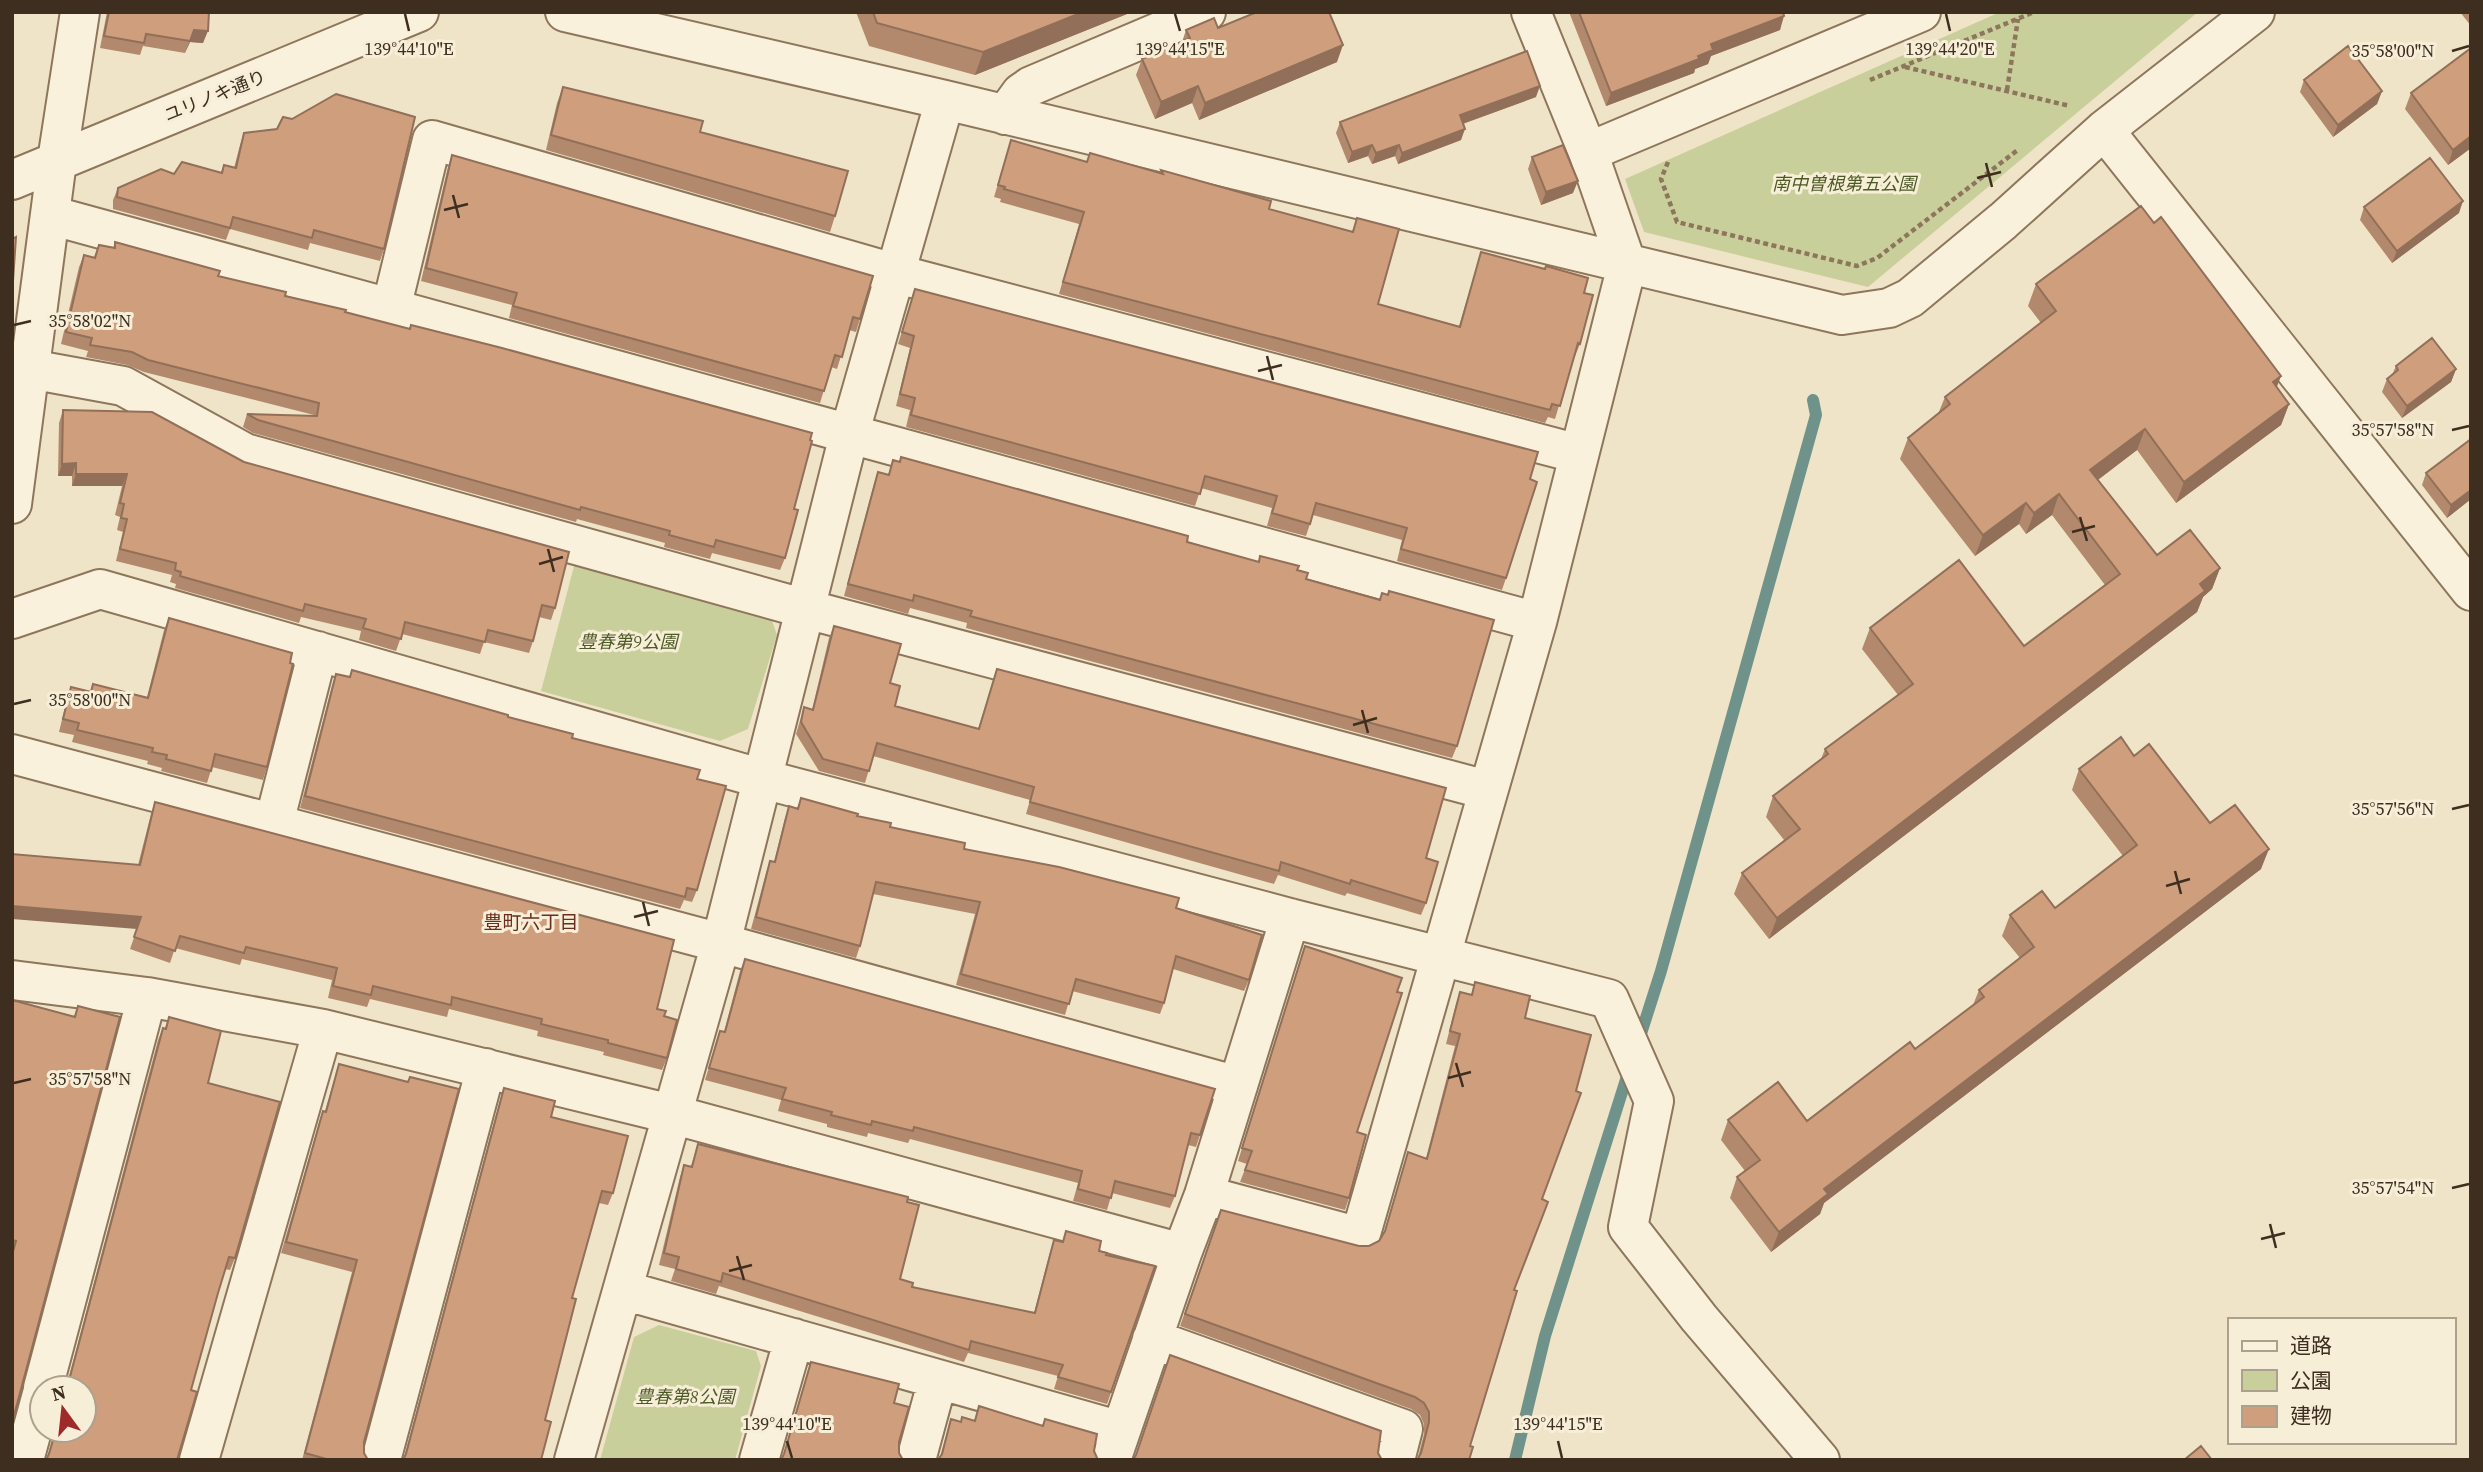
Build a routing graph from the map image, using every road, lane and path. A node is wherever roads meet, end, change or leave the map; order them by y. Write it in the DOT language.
graph roads {
  1 [pos="80,12"];
  2 [pos="419,12"];
  3 [pos="565,12"];
  4 [pos="1206,12"];
  5 [pos="1531,12"];
  6 [pos="1921,12"];
  7 [pos="2034,12"];
  8 [pos="2255,12"];
  9 [pos="2018,19"];
  10 [pos="1904,66"];
  11 [pos="1867,81"];
  12 [pos="2007,90"];
  13 [pos="945,100"];
  14 [pos="1005,115"];
  15 [pos="2063,115"];
  16 [pos="2104,130"];
  17 [pos="2019,149"];
  18 [pos="1588,152"];
  19 [pos="1669,159"];
  20 [pos="57,161"];
  21 [pos="12,180"];
  22 [pos="50,215"];
  23 [pos="1627,265"];
  24 [pos="897,274"];
  25 [pos="391,309"];
  26 [pos="30,369"];
  27 [pos="849,435"];
  28 [pos="1579,454"];
  29 [pos="12,504"];
  30 [pos="2471,591"];
  31 [pos="806,609"];
  32 [pos="12,619"];
  33 [pos="1537,622"];
  34 [pos="318,651"];
  35 [pos="12,754"];
  36 [pos="763,779"];
  37 [pos="1487,790"];
  38 [pos="274,824"];
  39 [pos="1290,918"];
  40 [pos="720,943"];
  41 [pos="1441,956"];
  42 [pos="12,979"];
  43 [pos="147,997"];
  44 [pos="323,1029"];
  45 [pos="486,1068"];
  46 [pos="1238,1086"];
  47 [pos="671,1114"];
  48 [pos="1204,1195"];
  49 [pos="1181,1253"];
  50 [pos="623,1290"];
  51 [pos="794,1338"];
  52 [pos="1152,1339"];
  53 [pos="47,1374"];
  54 [pos="938,1379"];
  55 [pos="1116,1445"];
  56 [pos="199,1460"];
  57 [pos="381,1460"];
  58 [pos="575,1460"];
  59 [pos="759,1460"];
  60 [pos="916,1460"];
  61 [pos="1395,1460"];
  62 [pos="1820,1460"];
  1 -- 20 [label="street"];
  2 -- 20 [label="street, ユリノキ通り"];
  3 -- 13 [label="street"];
  4 -- 14 [label="street"];
  5 -- 18 [label="street"];
  6 -- 18 [label="street"];
  7 -- 9 [label="path"];
  8 -- 16 [label="street"];
  9 -- 10 [label="path"];
  9 -- 12 [label="path"];
  10 -- 11 [label="path"];
  10 -- 12 [label="path"];
  12 -- 15 [label="path"];
  13 -- 14 [label="street"];
  13 -- 24 [label="street"];
  14 -- 23 [label="street"];
  16 -- 23 [label="street"];
  16 -- 30 [label="street"];
  17 -- 19 [label="path"];
  18 -- 23 [label="street"];
  20 -- 21 [label="street, ユリノキ通り"];
  20 -- 22 [label="street"];
  22 -- 25 [label="street"];
  22 -- 26 [label="street"];
  23 -- 28 [label="street"];
  24 -- 25 [label="street"];
  24 -- 27 [label="street"];
  24 -- 28 [label="street"];
  25 -- 27 [label="street"];
  26 -- 29 [label="street"];
  26 -- 31 [label="street"];
  27 -- 31 [label="street"];
  27 -- 33 [label="street"];
  28 -- 33 [label="street"];
  31 -- 36 [label="street"];
  31 -- 37 [label="street"];
  32 -- 34 [label="street"];
  33 -- 37 [label="street"];
  34 -- 36 [label="street"];
  34 -- 38 [label="street"];
  35 -- 38 [label="street"];
  36 -- 39 [label="street"];
  36 -- 40 [label="street"];
  37 -- 41 [label="street"];
  38 -- 40 [label="street"];
  39 -- 41 [label="street"];
  39 -- 46 [label="street"];
  40 -- 46 [label="street"];
  40 -- 47 [label="street"];
  41 -- 48 [label="street"];
  41 -- 62 [label="street"];
  42 -- 43 [label="street"];
  43 -- 44 [label="street"];
  43 -- 53 [label="street"];
  44 -- 45 [label="street"];
  44 -- 56 [label="street"];
  45 -- 47 [label="street"];
  45 -- 57 [label="street"];
  46 -- 48 [label="street"];
  47 -- 49 [label="street"];
  47 -- 50 [label="street"];
  48 -- 49 [label="street"];
  49 -- 52 [label="street"];
  50 -- 51 [label="street"];
  50 -- 58 [label="street"];
  51 -- 54 [label="street"];
  51 -- 59 [label="street"];
  52 -- 55 [label="street"];
  52 -- 61 [label="street"];
  54 -- 55 [label="street"];
  54 -- 60 [label="street"];
}
